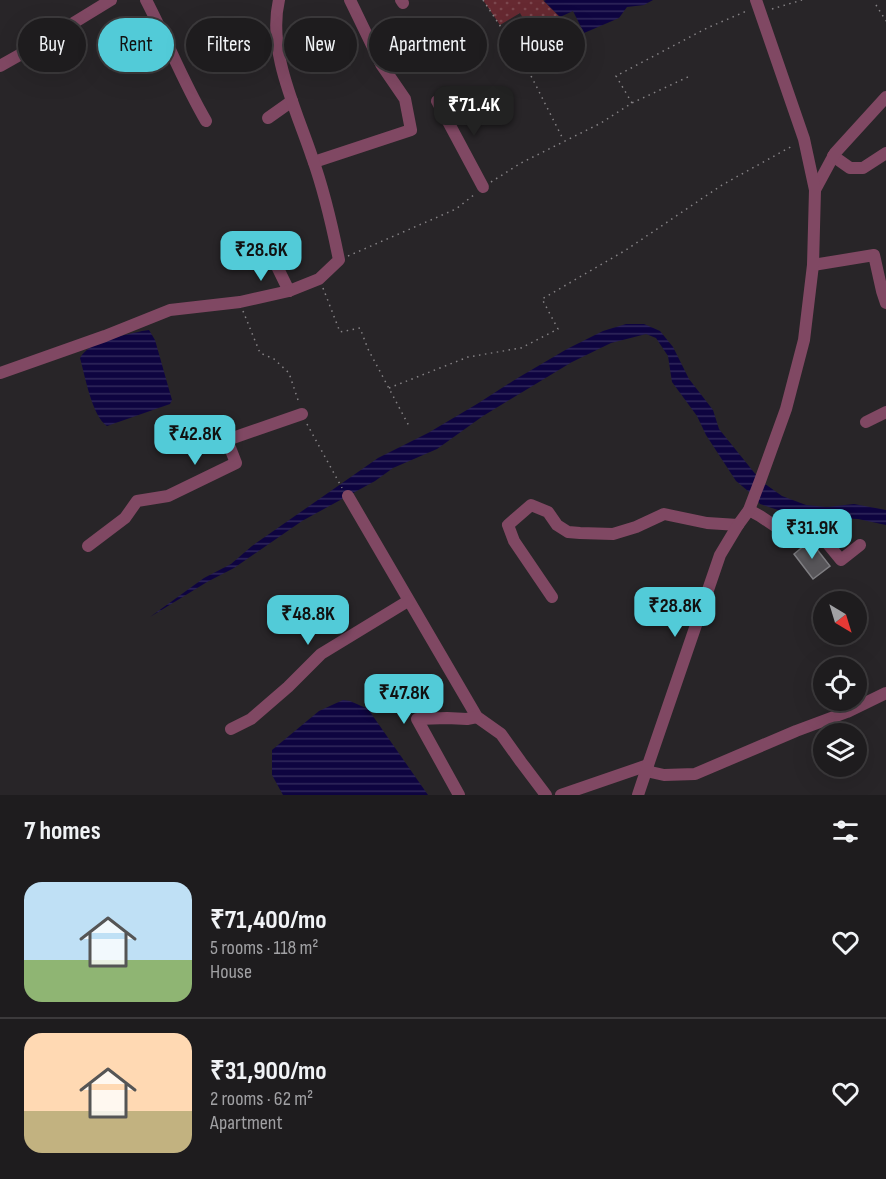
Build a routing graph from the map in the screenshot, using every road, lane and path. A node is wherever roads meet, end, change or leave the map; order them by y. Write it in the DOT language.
graph roads {
  1 [pos="111,0"];
  2 [pos="146,0"];
  3 [pos="279,0"];
  4 [pos="351,0"];
  5 [pos="483,0"];
  6 [pos="802,0"];
  7 [pos="876,5"];
  8 [pos="759,6"];
  9 [pos="886,21"];
  10 [pos="499,24"];
  11 [pos="0,66"];
  12 [pos="529,72"];
  13 [pos="690,76"];
  14 [pos="886,97"];
  15 [pos="292,101"];
  16 [pos="438,101"];
  17 [pos="632,103"];
  18 [pos="268,118"];
  19 [pos="206,121"];
  20 [pos="804,139"];
  21 [pos="564,141"];
  22 [pos="886,153"];
  23 [pos="833,156"];
  24 [pos="314,162"];
  25 [pos="483,187"];
  26 [pos="815,190"];
  27 [pos="886,248"];
  28 [pos="270,252"];
  29 [pos="874,255"];
  30 [pos="339,260"];
  31 [pos="813,265"];
  32 [pos="319,279"];
  33 [pos="289,291"];
  34 [pos="240,302"];
  35 [pos="886,303"];
  36 [pos="260,353"];
  37 [pos="0,373"];
  38 [pos="389,388"];
  39 [pos="886,412"];
  40 [pos="302,414"];
  41 [pos="866,422"];
  42 [pos="409,426"];
  43 [pos="348,496"];
  44 [pos="749,510"];
  45 [pos="738,525"];
  46 [pos="860,545"];
  47 [pos="87,546"];
  48 [pos="552,597"];
  49 [pos="408,601"];
  50 [pos="886,693"];
  51 [pos="477,717"];
  52 [pos="231,729"];
  53 [pos="647,768"];
  54 [pos="459,795"];
  55 [pos="546,795"];
  56 [pos="561,795"];
  57 [pos="638,795"];
  1 -- 11 [label="street"];
  2 -- 19 [label="street"];
  3 -- 15 [label="street"];
  4 -- 24 [label="street"];
  5 -- 10 [label="path"];
  6 -- 8 [label="path"];
  7 -- 9 [label="path"];
  8 -- 17 [label="path"];
  8 -- 20 [label="street"];
  12 -- 21 [label="path"];
  13 -- 17 [label="path"];
  14 -- 23 [label="street"];
  15 -- 18 [label="street"];
  15 -- 24 [label="street"];
  16 -- 25 [label="street"];
  17 -- 21 [label="path"];
  20 -- 26 [label="street"];
  20 -- 38 [label="path"];
  21 -- 25 [label="path"];
  22 -- 23 [label="street"];
  23 -- 26 [label="street"];
  24 -- 30 [label="street"];
  25 -- 30 [label="path"];
  26 -- 31 [label="street"];
  27 -- 29 [label="street"];
  28 -- 33 [label="street"];
  29 -- 31 [label="street"];
  29 -- 35 [label="street"];
  30 -- 32 [label="street"];
  31 -- 44 [label="street"];
  32 -- 33 [label="street"];
  32 -- 38 [label="path"];
  33 -- 34 [label="street"];
  34 -- 36 [label="path"];
  34 -- 37 [label="street"];
  38 -- 42 [label="path"];
  39 -- 41 [label="street"];
  40 -- 47 [label="street"];
  43 -- 49 [label="street"];
  44 -- 45 [label="street"];
  44 -- 46 [label="street"];
  45 -- 48 [label="street"];
  45 -- 53 [label="street"];
  49 -- 51 [label="street"];
  49 -- 52 [label="street"];
  50 -- 53 [label="street"];
  51 -- 54 [label="street"];
  51 -- 55 [label="street"];
  53 -- 56 [label="street"];
  53 -- 57 [label="street"];
}
